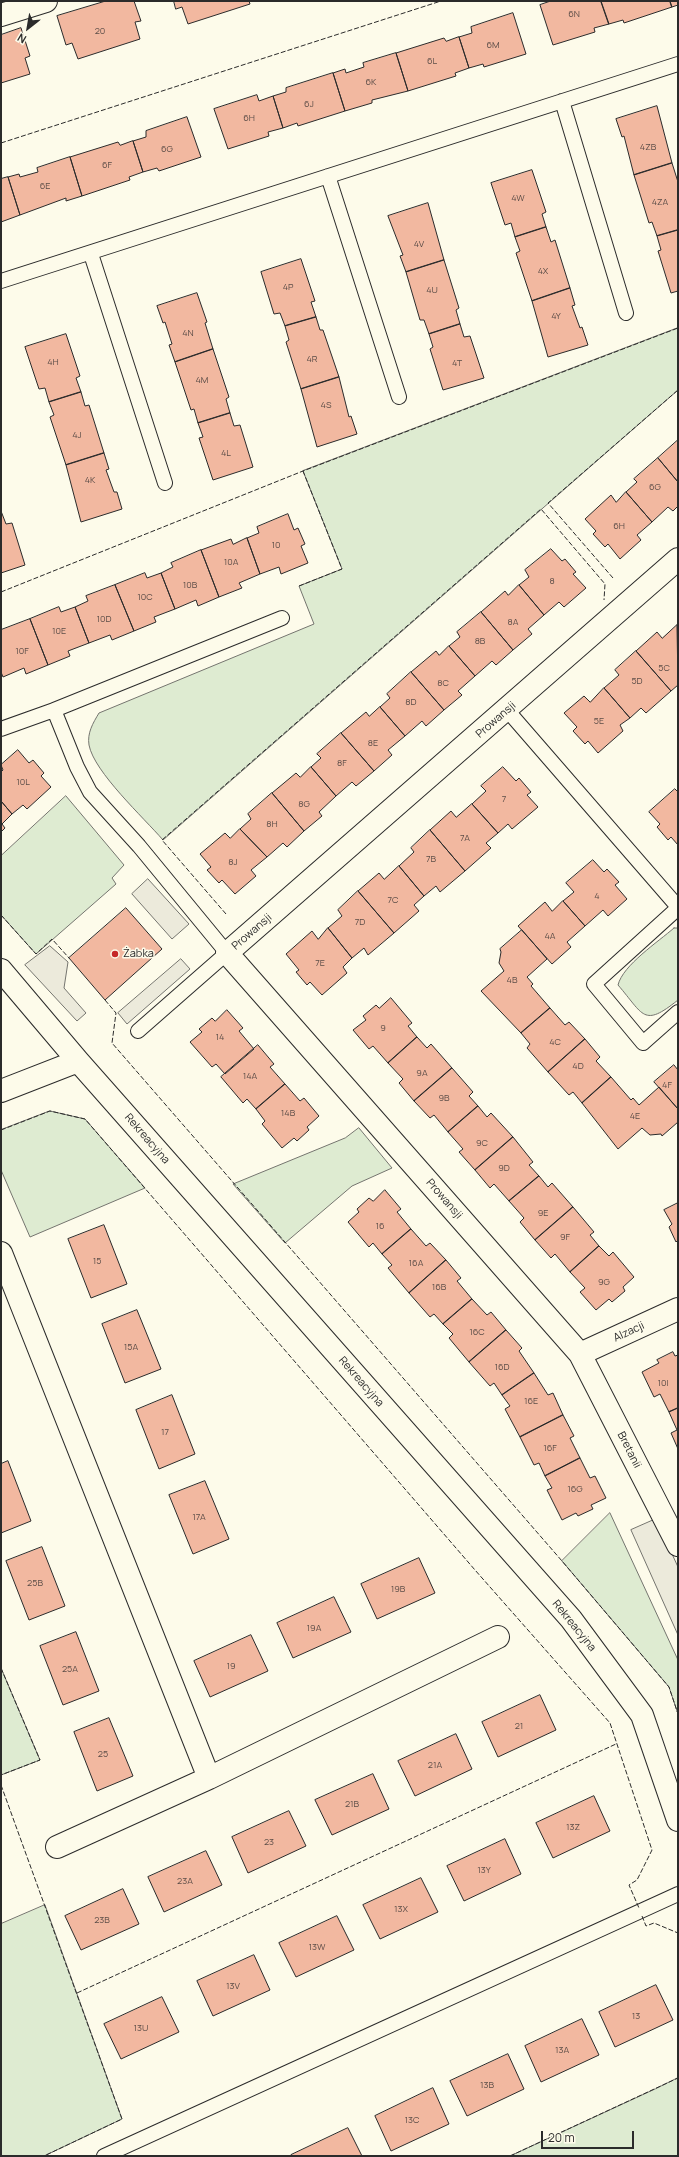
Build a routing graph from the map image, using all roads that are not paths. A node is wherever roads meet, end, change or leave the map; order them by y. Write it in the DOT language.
graph roads {
  1 [pos="46,1"];
  2 [pos="1,15"];
  3 [pos="678,64"];
  4 [pos="562,100"];
  5 [pos="328,176"];
  6 [pos="91,254"];
  7 [pos="1,281"];
  8 [pos="626,313"];
  9 [pos="399,397"];
  10 [pos="165,484"];
  11 [pos="678,559"];
  12 [pos="282,618"];
  13 [pos="54,710"];
  14 [pos="508,710"];
  15 [pos="1,730"];
  16 [pos="678,907"];
  17 [pos="227,953"];
  18 [pos="1,970"];
  19 [pos="678,1012"];
  20 [pos="138,1031"];
  21 [pos="78,1061"];
  22 [pos="1,1091"];
  23 [pos="1,1253"];
  24 [pos="678,1309"];
  25 [pos="580,1354"];
  26 [pos="678,1545"];
  27 [pos="498,1637"];
  28 [pos="209,1778"];
  29 [pos="678,1820"];
  30 [pos="57,1847"];
  31 [pos="678,1894"];
  32 [pos="104,2156"];
  1 -- 2 [label="street"];
  3 -- 4 [label="lane"];
  4 -- 5 [label="lane"];
  4 -- 8 [label="lane"];
  5 -- 6 [label="lane"];
  5 -- 9 [label="lane"];
  6 -- 7 [label="lane"];
  6 -- 10 [label="lane"];
  11 -- 14 [label="street, Prowansji"];
  12 -- 13 [label="lane"];
  13 -- 15 [label="lane"];
  13 -- 17 [label="lane"];
  14 -- 16 [label="lane"];
  14 -- 17 [label="street, Prowansji"];
  16 -- 19 [label="lane"];
  17 -- 20 [label="lane"];
  17 -- 25 [label="street, Prowansji"];
  18 -- 21 [label="street, Rekreacyjna"];
  21 -- 22 [label="street"];
  21 -- 29 [label="street, Rekreacyjna"];
  23 -- 28 [label="street"];
  24 -- 25 [label="street, Alzacji"];
  25 -- 26 [label="street, Bretanii"];
  27 -- 28 [label="street"];
  28 -- 30 [label="street"];
  31 -- 32 [label="lane"];
}
